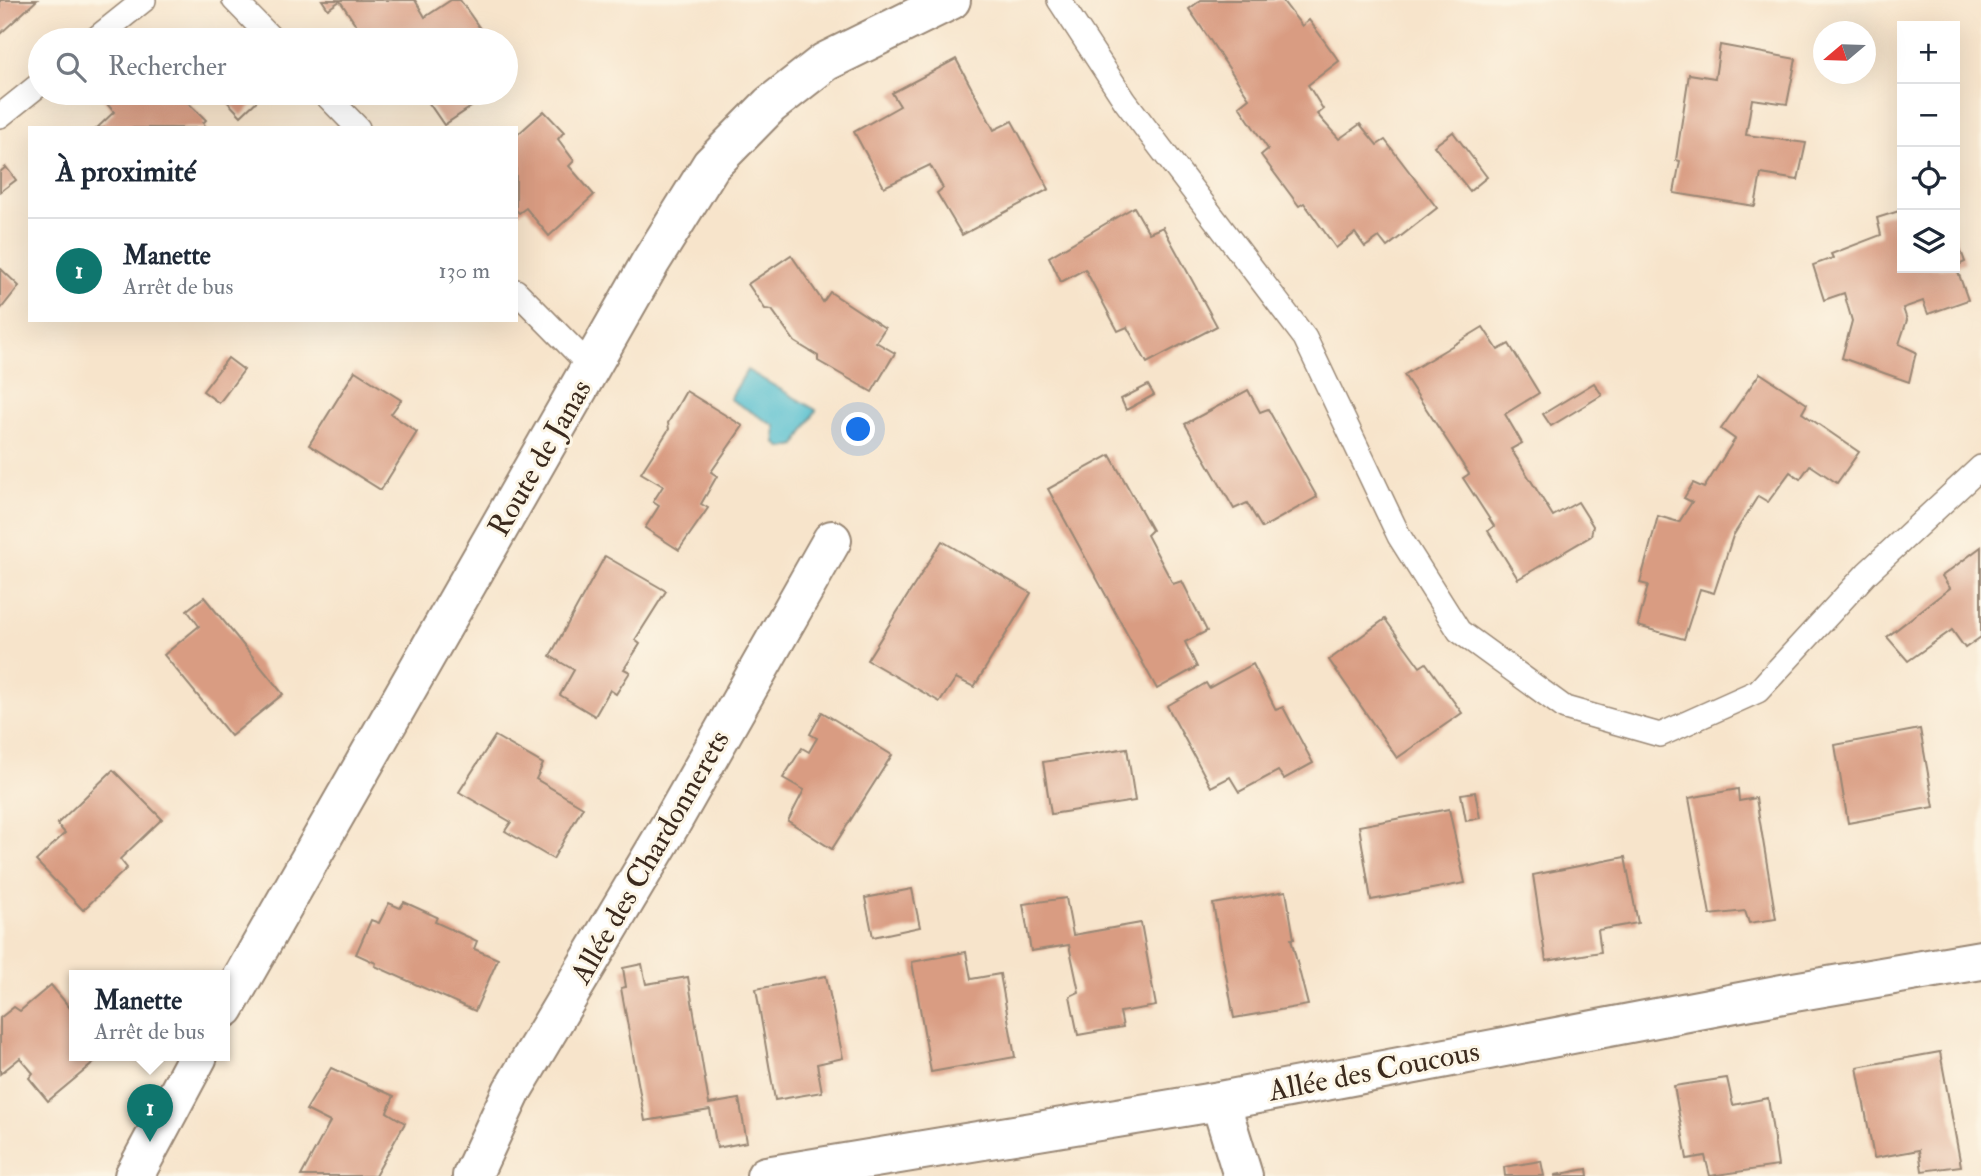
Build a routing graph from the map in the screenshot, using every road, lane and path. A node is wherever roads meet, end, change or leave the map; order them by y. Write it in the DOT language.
graph roads {
  1 [pos="144,0"];
  2 [pos="234,0"];
  3 [pos="951,0"];
  4 [pos="1059,0"];
  5 [pos="109,28"];
  6 [pos="262,28"];
  7 [pos="28,93"];
  8 [pos="336,105"];
  9 [pos="0,116"];
  10 [pos="356,126"];
  11 [pos="518,293"];
  12 [pos="592,368"];
  13 [pos="1981,467"];
  14 [pos="832,540"];
  15 [pos="1981,960"];
  16 [pos="230,999"];
  17 [pos="195,1061"];
  18 [pos="1220,1101"];
  19 [pos="134,1176"];
  20 [pos="472,1176"];
  21 [pos="766,1176"];
  22 [pos="1242,1176"];
  1 -- 5 [label="lane"];
  2 -- 6 [label="lane"];
  3 -- 12 [label="street, Route de Janas"];
  4 -- 13 [label="lane"];
  7 -- 9 [label="lane"];
  8 -- 10 [label="lane"];
  11 -- 12 [label="lane"];
  12 -- 16 [label="street, Route de Janas"];
  14 -- 20 [label="street, Allée des Chardonnerets"];
  15 -- 18 [label="street, Allée des Coucous"];
  17 -- 19 [label="street"];
  18 -- 21 [label="street, Allée des Coucous"];
  18 -- 22 [label="street"];
}
